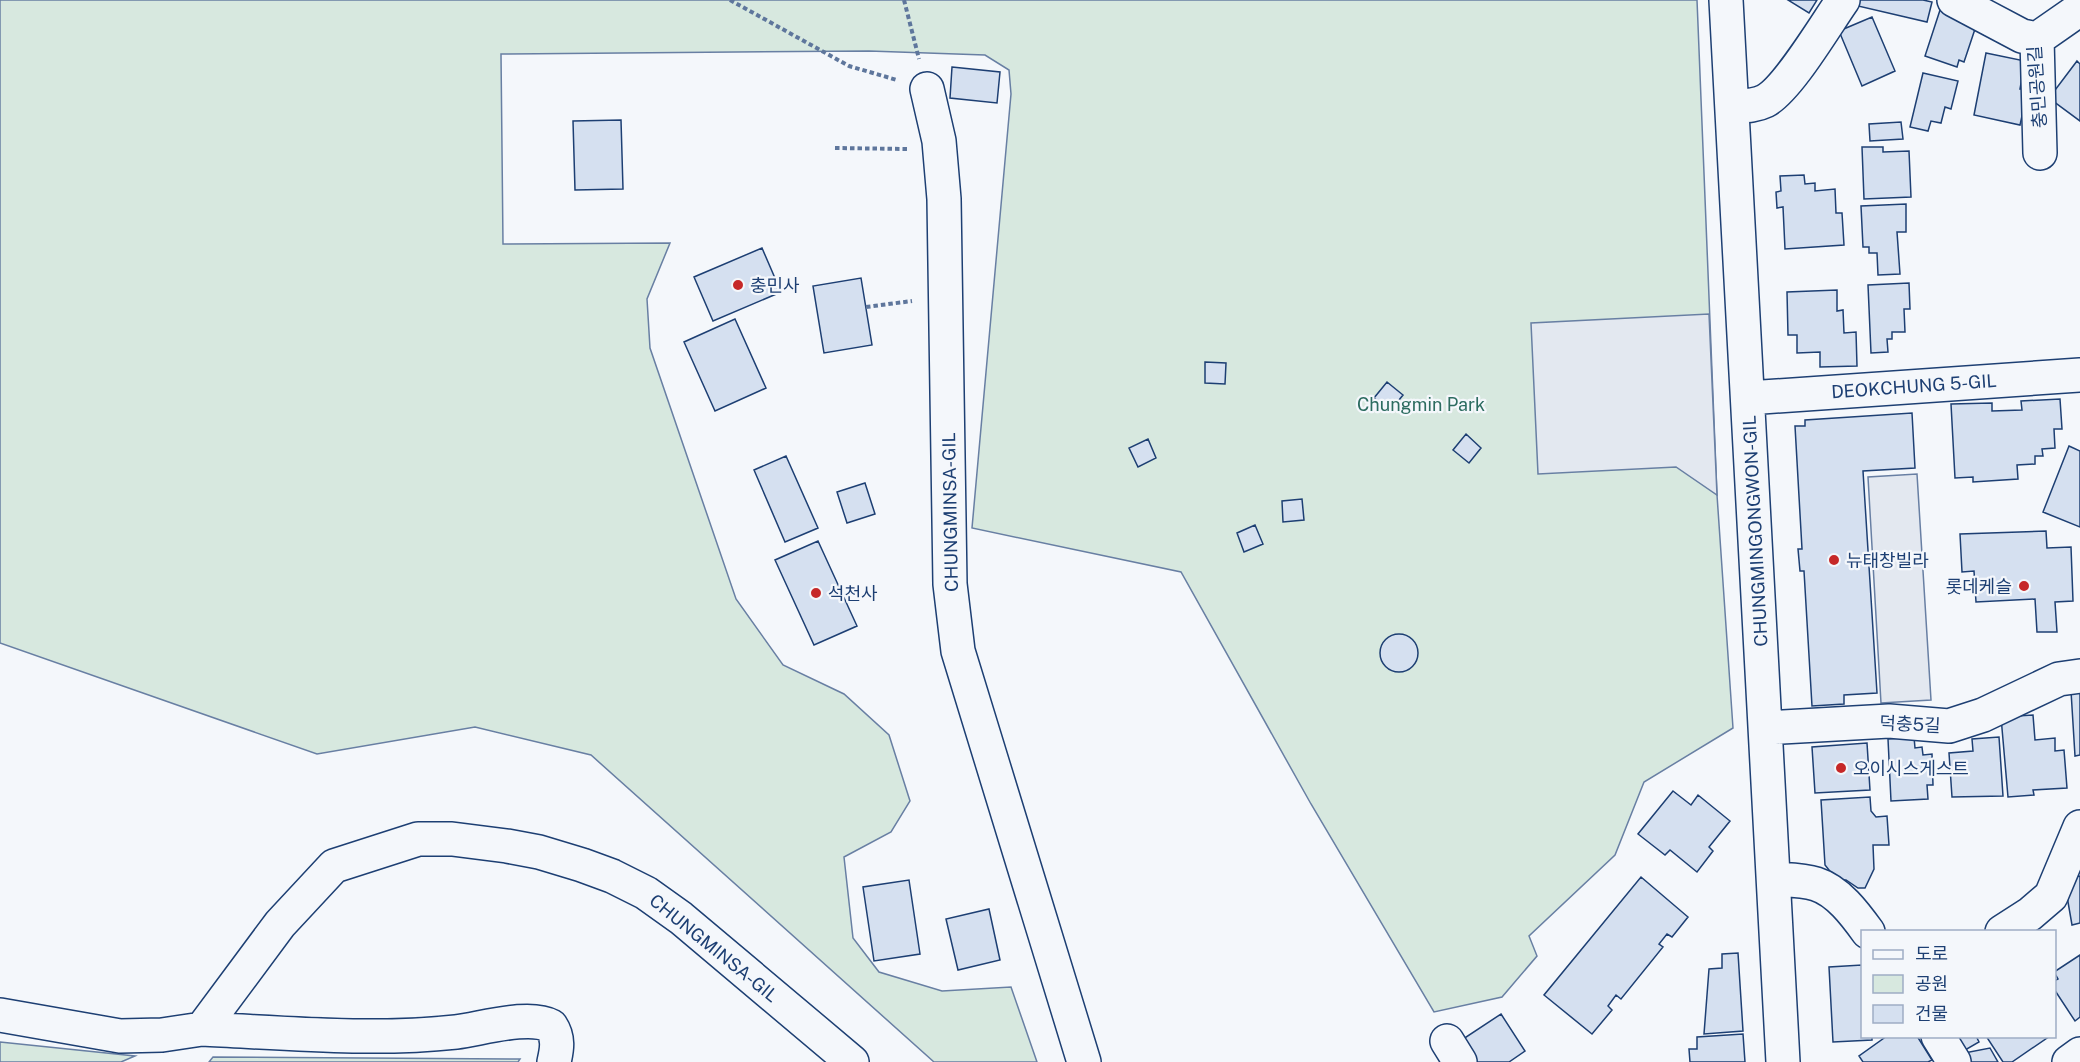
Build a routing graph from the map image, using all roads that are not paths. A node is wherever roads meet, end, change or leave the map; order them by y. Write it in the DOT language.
graph roads {
  1 [pos="1726,0"];
  2 [pos="1843,0"];
  3 [pos="1954,0"];
  4 [pos="2080,9"];
  5 [pos="2037,39"];
  6 [pos="927,89"];
  7 [pos="1732,107"];
  8 [pos="2040,153"];
  9 [pos="2080,375"];
  10 [pos="1748,398"];
  11 [pos="2080,676"];
  12 [pos="1766,728"];
  13 [pos="2080,827"];
  14 [pos="1774,879"];
  15 [pos="1866,930"];
  16 [pos="2005,930"];
  17 [pos="0,1015"];
  18 [pos="202,1029"];
  19 [pos="1939,1038"];
  20 [pos="2080,1054"];
  21 [pos="554,1062"];
  22 [pos="852,1062"];
  23 [pos="1084,1062"];
  24 [pos="1783,1062"];
  25 [pos="1954,1062"];
  26 [pos="2069,1062"];
  1 -- 7 [label="street, CHUNGMINGONGWON-GIL"];
  2 -- 7 [label="street"];
  3 -- 5 [label="street, 충민공원길"];
  4 -- 5 [label="street"];
  5 -- 8 [label="street, 충민공원길"];
  6 -- 23 [label="street, CHUNGMINSA-GIL"];
  7 -- 10 [label="street, CHUNGMINGONGWON-GIL"];
  9 -- 10 [label="street, DEOKCHUNG 5-GIL"];
  10 -- 12 [label="street, CHUNGMINGONGWON-GIL"];
  11 -- 12 [label="street, 덕충5길"];
  12 -- 14 [label="street, CHUNGMINGONGWON-GIL"];
  13 -- 16 [label="street"];
  14 -- 15 [label="street"];
  14 -- 24 [label="street, CHUNGMINGONGWON-GIL"];
  17 -- 18 [label="street"];
  18 -- 21 [label="street"];
  18 -- 22 [label="street, CHUNGMINSA-GIL"];
  19 -- 25 [label="street"];
  20 -- 26 [label="street"];
}
